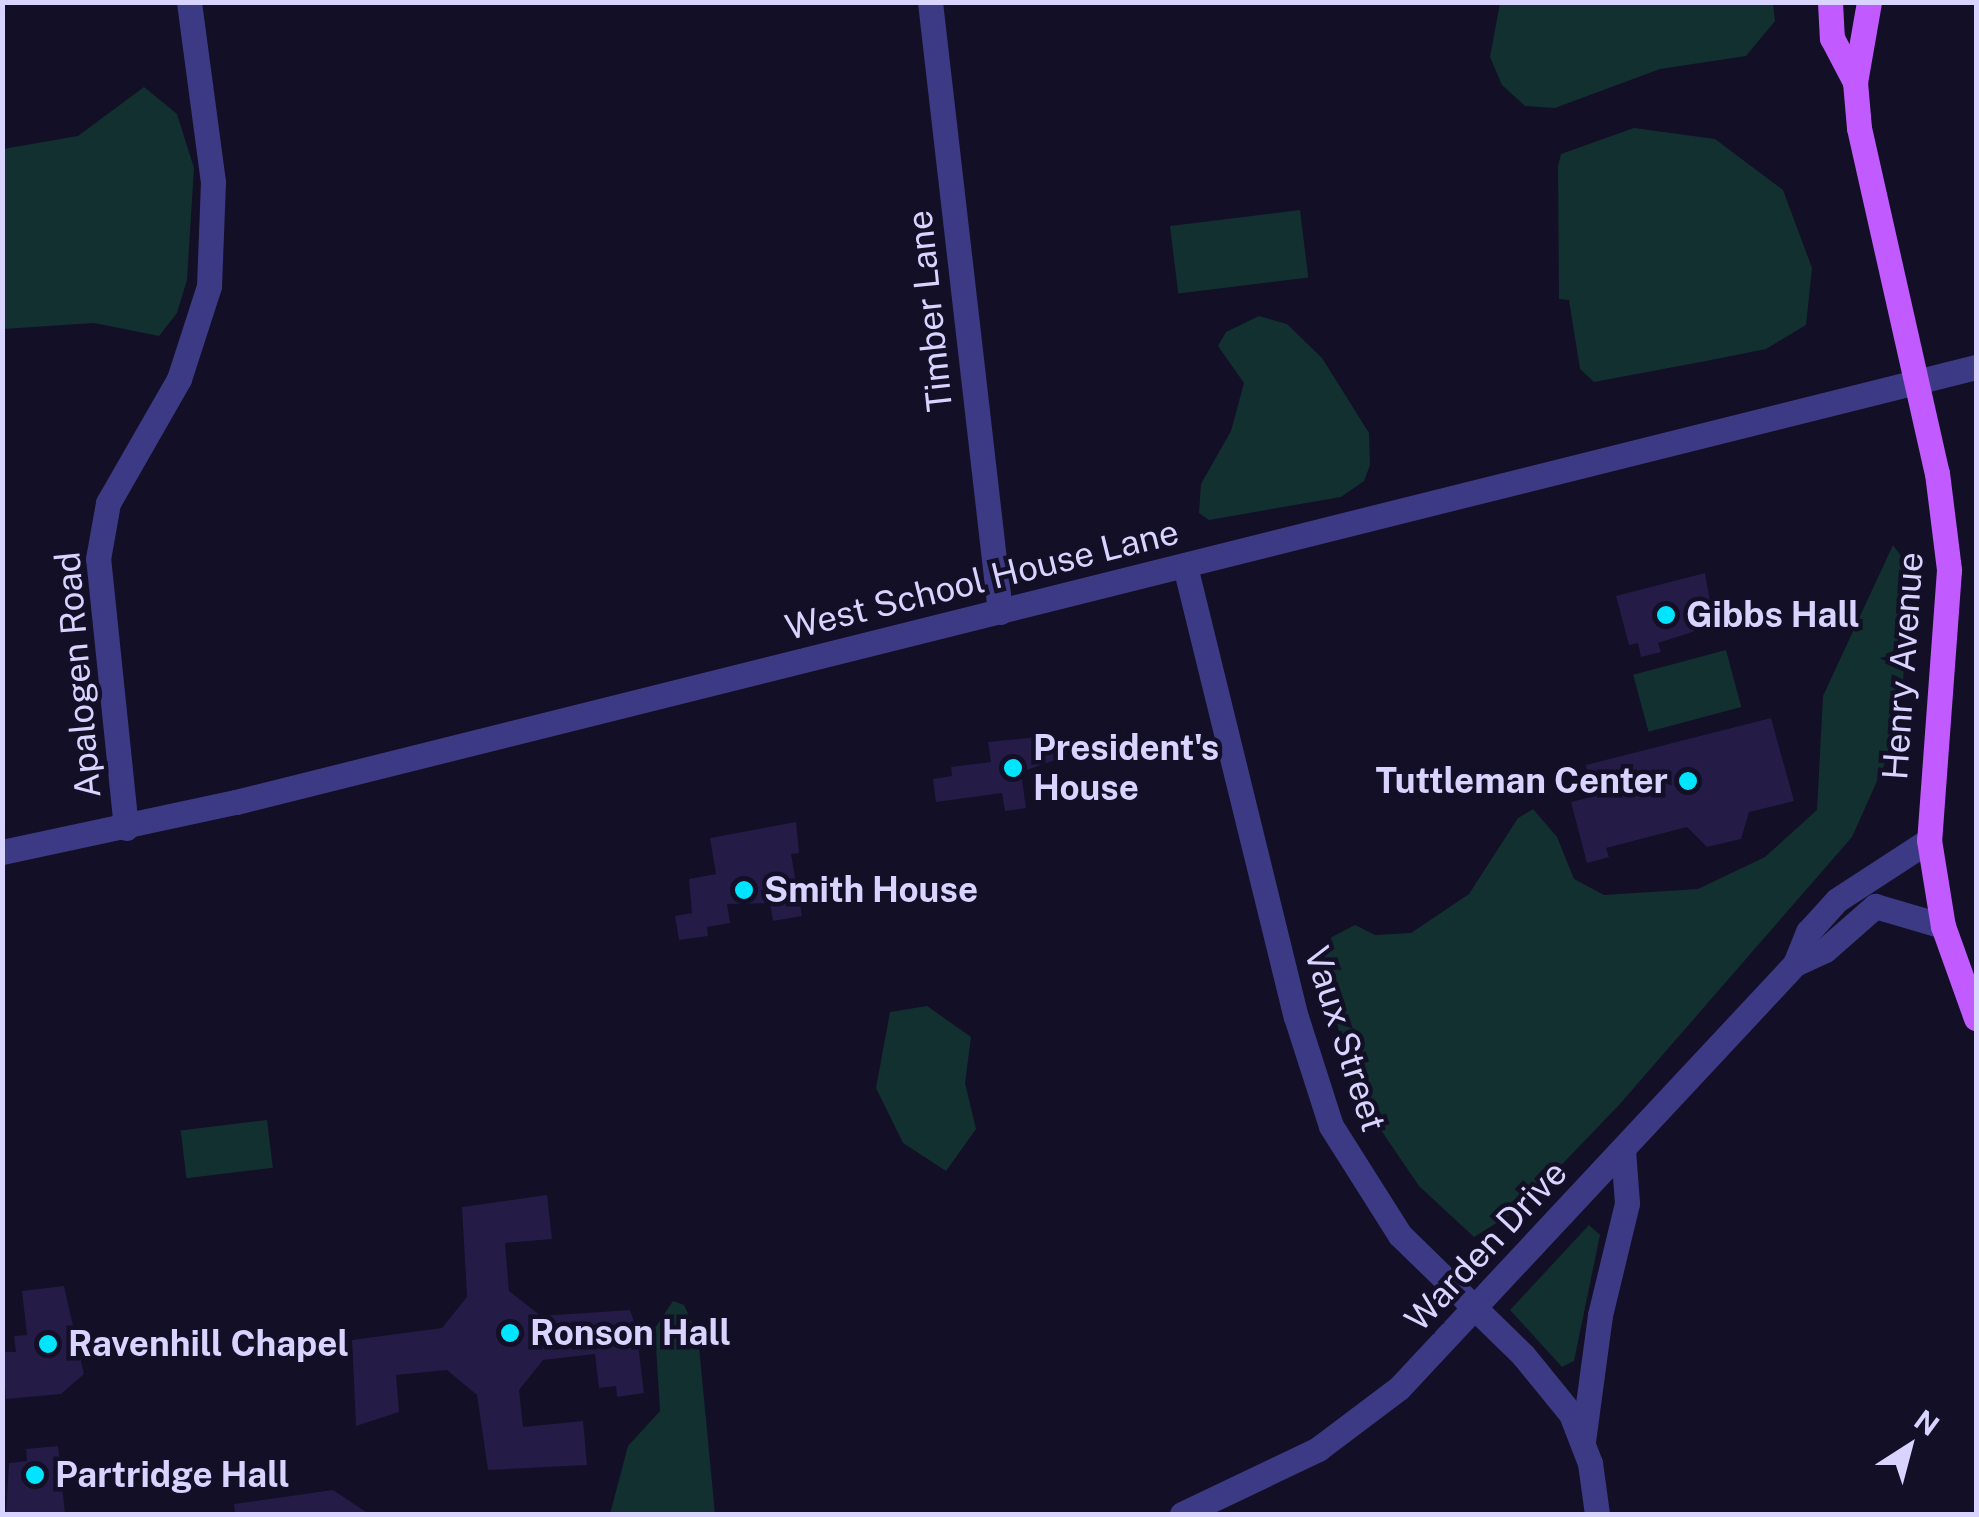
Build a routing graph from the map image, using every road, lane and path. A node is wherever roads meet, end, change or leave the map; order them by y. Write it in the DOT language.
graph roads {
  1 [pos="189,2"];
  2 [pos="930,2"];
  3 [pos="1830,2"];
  4 [pos="1869,2"];
  5 [pos="1855,82"];
  6 [pos="1976,367"];
  7 [pos="1916,382"];
  8 [pos="1186,566"];
  9 [pos="1000,612"];
  10 [pos="126,828"];
  11 [pos="1929,840"];
  12 [pos="2,852"];
  13 [pos="1943,926"];
  14 [pos="1794,964"];
  15 [pos="1976,1018"];
  16 [pos="1623,1150"];
  17 [pos="1476,1309"];
  18 [pos="1583,1440"];
  19 [pos="1182,1514"];
  20 [pos="1597,1514"];
  1 -- 10 [label="street, Apalogen Road"];
  2 -- 9 [label="street, Timber Lane"];
  3 -- 5 [label="main road, Henry Avenue"];
  4 -- 5 [label="main road, Henry Avenue"];
  5 -- 7 [label="main road, Henry Avenue"];
  6 -- 7 [label="street, West School House Lane"];
  7 -- 8 [label="street, West School House Lane"];
  7 -- 11 [label="main road, Henry Avenue"];
  8 -- 9 [label="street, West School House Lane"];
  8 -- 17 [label="street, Vaux Street"];
  9 -- 10 [label="street, West School House Lane"];
  10 -- 12 [label="street, West School House Lane"];
  11 -- 13 [label="main road, Henry Avenue"];
  11 -- 14 [label="street, Warden Drive"];
  13 -- 14 [label="street, Warden Drive"];
  13 -- 15 [label="main road, Henry Avenue"];
  14 -- 16 [label="street, Warden Drive"];
  16 -- 17 [label="street, Warden Drive"];
  16 -- 18 [label="street"];
  17 -- 18 [label="street, Vaux Street"];
  17 -- 19 [label="street, Warden Drive"];
  18 -- 20 [label="street, Vaux Street"];
}
